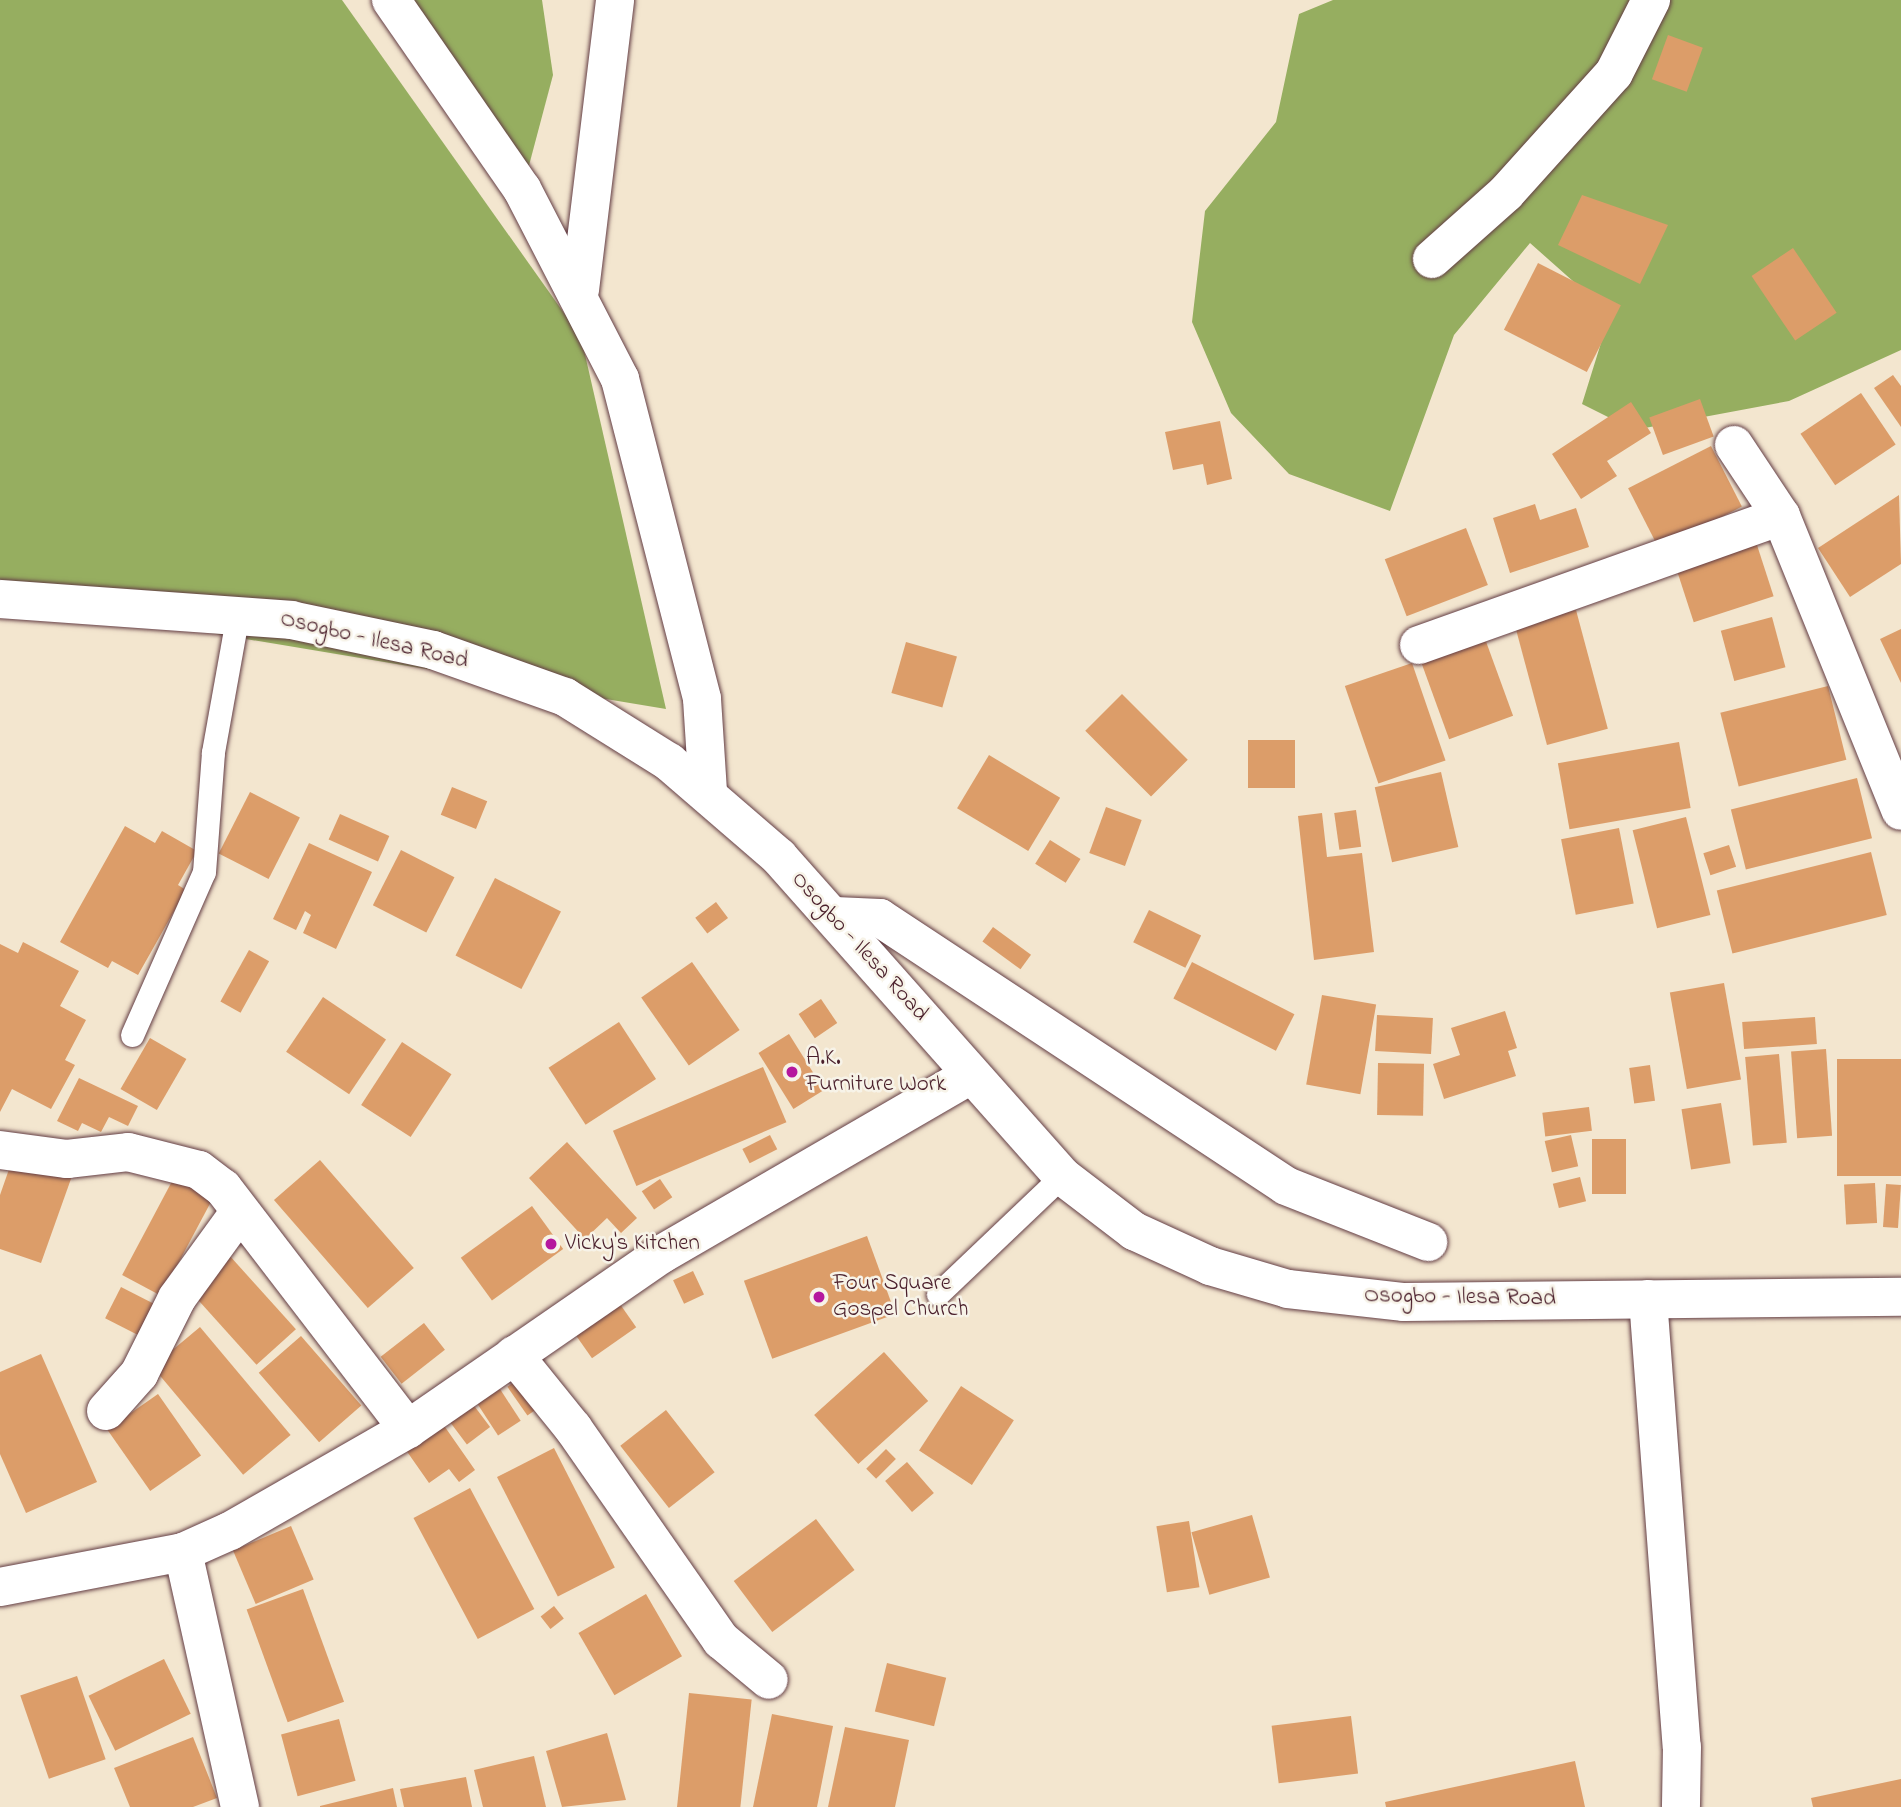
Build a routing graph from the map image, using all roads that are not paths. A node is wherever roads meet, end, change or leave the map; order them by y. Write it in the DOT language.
graph roads {
  1 [pos="391,0"];
  2 [pos="615,0"];
  3 [pos="1651,0"];
  4 [pos="1432,259"];
  5 [pos="580,290"];
  6 [pos="1734,445"];
  7 [pos="1781,516"];
  8 [pos="0,599"];
  9 [pos="238,614"];
  10 [pos="1419,645"];
  11 [pos="708,792"];
  12 [pos="1901,811"];
  13 [pos="835,916"];
  14 [pos="132,1035"];
  15 [pos="971,1075"];
  16 [pos="0,1150"];
  17 [pos="1062,1176"];
  18 [pos="239,1214"];
  19 [pos="1428,1242"];
  20 [pos="937,1294"];
  21 [pos="1901,1297"];
  22 [pos="1648,1299"];
  23 [pos="514,1355"];
  24 [pos="106,1411"];
  25 [pos="408,1429"];
  26 [pos="183,1552"];
  27 [pos="0,1587"];
  28 [pos="769,1680"];
  29 [pos="240,1807"];
  30 [pos="1681,1807"];
  1 -- 5 [label="street"];
  2 -- 5 [label="street"];
  3 -- 4 [label="street"];
  5 -- 11 [label="street"];
  6 -- 7 [label="street"];
  7 -- 10 [label="street"];
  7 -- 12 [label="street"];
  8 -- 9 [label="street, Osogbo - Ilesa Road"];
  9 -- 11 [label="street, Osogbo - Ilesa Road"];
  9 -- 14 [label="lane"];
  11 -- 13 [label="street, Osogbo - Ilesa Road"];
  13 -- 15 [label="street, Osogbo - Ilesa Road"];
  13 -- 19 [label="street"];
  15 -- 17 [label="street, Osogbo - Ilesa Road"];
  15 -- 23 [label="street"];
  16 -- 18 [label="street"];
  17 -- 20 [label="lane"];
  17 -- 22 [label="street, Osogbo - Ilesa Road"];
  18 -- 24 [label="street"];
  18 -- 25 [label="street"];
  21 -- 22 [label="street, Osogbo - Ilesa Road"];
  22 -- 30 [label="street"];
  23 -- 25 [label="street"];
  23 -- 28 [label="street"];
  25 -- 26 [label="street"];
  26 -- 27 [label="street"];
  26 -- 29 [label="street"];
}
